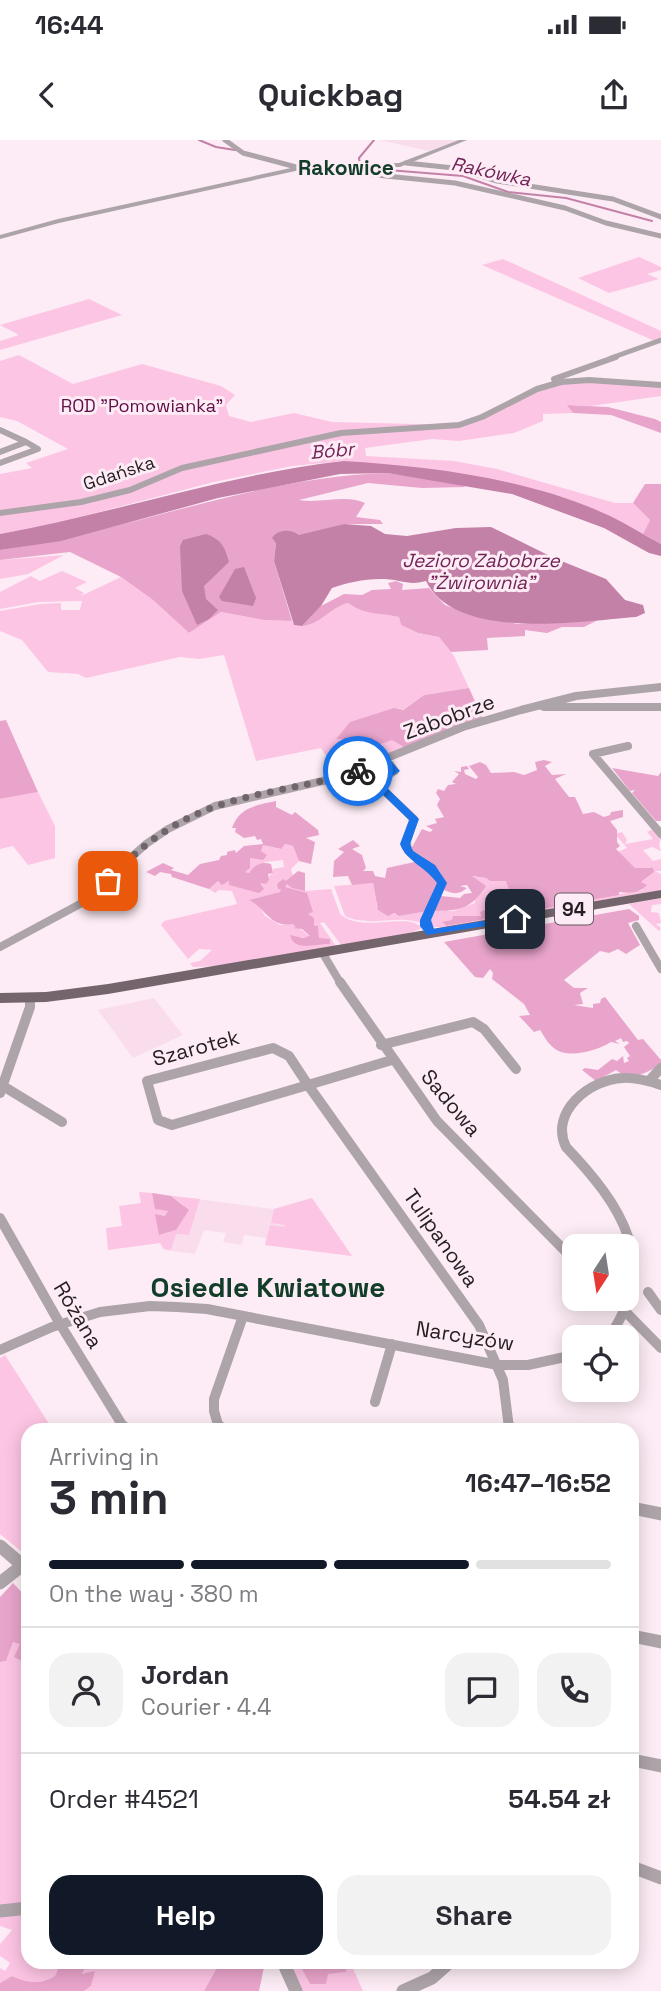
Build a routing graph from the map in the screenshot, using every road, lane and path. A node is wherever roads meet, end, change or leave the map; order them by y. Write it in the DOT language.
graph roads {
  1 [pos="225,140"];
  2 [pos="464,140"];
  3 [pos="406,163"];
  4 [pos="335,167"];
  5 [pos="300,168"];
  6 [pos="661,217"];
  7 [pos="661,236"];
  8 [pos="0,237"];
  9 [pos="661,340"];
  10 [pos="548,385"];
  11 [pos="661,385"];
  12 [pos="0,430"];
  13 [pos="26,442"];
  14 [pos="0,452"];
  15 [pos="0,463"];
  16 [pos="0,513"];
  17 [pos="661,687"];
  18 [pos="541,705"];
  19 [pos="661,707"];
  20 [pos="628,747"];
  21 [pos="387,760"];
  22 [pos="661,834"];
  23 [pos="661,894"];
  24 [pos="636,926"];
  25 [pos="431,933"];
  26 [pos="0,947"];
  27 [pos="323,951"];
  28 [pos="661,969"];
  29 [pos="0,998"];
  30 [pos="30,998"];
  31 [pos="382,1045"];
  32 [pos="391,1060"];
  33 [pos="661,1068"];
  34 [pos="516,1069"];
  35 [pos="649,1080"];
  36 [pos="308,1084"];
  37 [pos="661,1085"];
  38 [pos="2,1090"];
  39 [pos="62,1122"];
  40 [pos="631,1212"];
  41 [pos="0,1218"];
  42 [pos="562,1248"];
  43 [pos="641,1299"];
  44 [pos="661,1310"];
  45 [pos="243,1316"];
  46 [pos="60,1324"];
  47 [pos="619,1325"];
  48 [pos="392,1344"];
  49 [pos="661,1348"];
  50 [pos="0,1350"];
  51 [pos="562,1358"];
  52 [pos="498,1365"];
  53 [pos="375,1402"];
  54 [pos="121,1423"];
  55 [pos="218,1423"];
  56 [pos="508,1423"];
  57 [pos="639,1509"];
  58 [pos="661,1514"];
  59 [pos="0,1546"];
  60 [pos="21,1561"];
  61 [pos="21,1568"];
  62 [pos="0,1583"];
  63 [pos="639,1637"];
  64 [pos="661,1642"];
  65 [pos="639,1761"];
  66 [pos="661,1766"];
  67 [pos="639,1870"];
  68 [pos="661,1878"];
  69 [pos="21,1909"];
  70 [pos="0,1911"];
  71 [pos="285,1969"];
  72 [pos="442,1969"];
  73 [pos="296,1991"];
  74 [pos="403,1991"];
  1 -- 5 [label="street"];
  2 -- 3 [label="street"];
  3 -- 4 [label="street"];
  3 -- 6 [label="street"];
  4 -- 5 [label="street"];
  4 -- 7 [label="street"];
  5 -- 8 [label="street"];
  9 -- 10 [label="street, Gdańska"];
  10 -- 11 [label="street"];
  10 -- 16 [label="street, Gdańska"];
  12 -- 13 [label="street"];
  13 -- 14 [label="street"];
  13 -- 15 [label="street"];
  17 -- 18 [label="street, Zabobrze"];
  18 -- 19 [label="street, Zabobrze"];
  18 -- 21 [label="street, Zabobrze"];
  20 -- 22 [label="street"];
  21 -- 25 [label="street"];
  21 -- 26 [label="street, Zabobrze"];
  23 -- 25 [label="main road, 94"];
  24 -- 28 [label="street"];
  25 -- 27 [label="main road, 94"];
  27 -- 30 [label="main road, 94"];
  27 -- 31 [label="street, Sadowa"];
  29 -- 30 [label="main road, 94"];
  30 -- 38 [label="street"];
  31 -- 32 [label="street, Sadowa"];
  31 -- 34 [label="street"];
  32 -- 36 [label="street, Szarotek"];
  32 -- 42 [label="street, Sadowa"];
  33 -- 35 [label="street"];
  35 -- 37 [label="street"];
  35 -- 40 [label="street"];
  36 -- 36 [label="street, Szarotek"];
  36 -- 52 [label="street, Tulipanowa"];
  38 -- 39 [label="street"];
  41 -- 46 [label="street, Różana"];
  43 -- 44 [label="street"];
  43 -- 47 [label="street"];
  43 -- 49 [label="street"];
  45 -- 46 [label="street, Narcyzów"];
  45 -- 48 [label="street, Narcyzów"];
  45 -- 55 [label="street"];
  46 -- 50 [label="street, Narcyzów"];
  46 -- 54 [label="street, Różana"];
  48 -- 52 [label="street, Narcyzów"];
  48 -- 53 [label="street, Narcyzów"];
  51 -- 52 [label="street, Narcyzów"];
  52 -- 56 [label="street, Tulipanowa"];
  57 -- 58 [label="street"];
  59 -- 60 [label="street"];
  61 -- 62 [label="street"];
  63 -- 64 [label="street"];
  65 -- 66 [label="street"];
  67 -- 68 [label="street"];
  69 -- 70 [label="street"];
  71 -- 73 [label="street"];
  72 -- 74 [label="street"];
}
